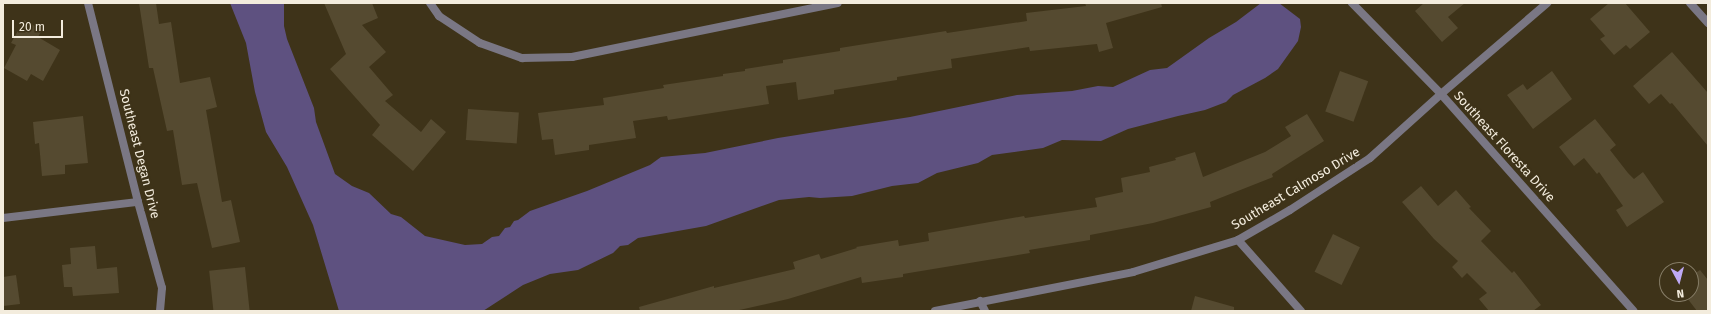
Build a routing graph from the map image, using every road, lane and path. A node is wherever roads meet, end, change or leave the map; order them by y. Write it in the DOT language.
graph roads {
  1 [pos="88,3"];
  2 [pos="430,3"];
  3 [pos="838,3"];
  4 [pos="1352,3"];
  5 [pos="1547,3"];
  6 [pos="1690,3"];
  7 [pos="1708,23"];
  8 [pos="1441,94"];
  9 [pos="138,202"];
  10 [pos="3,218"];
  11 [pos="1238,240"];
  12 [pos="980,301"];
  13 [pos="160,311"];
  14 [pos="935,311"];
  15 [pos="985,311"];
  16 [pos="1301,311"];
  17 [pos="1634,311"];
  1 -- 9 [label="street, Southeast Degan Drive"];
  2 -- 3 [label="street"];
  4 -- 8 [label="street, Southeast Floresta Drive"];
  5 -- 8 [label="street, Southeast Calmoso Drive"];
  6 -- 7 [label="street"];
  8 -- 11 [label="street, Southeast Calmoso Drive"];
  8 -- 17 [label="street, Southeast Floresta Drive"];
  9 -- 10 [label="street"];
  9 -- 13 [label="street, Southeast Degan Drive"];
  11 -- 12 [label="street, Southeast Calmoso Drive"];
  11 -- 16 [label="street"];
  12 -- 14 [label="street, Southeast Calmoso Drive"];
  12 -- 15 [label="street"];
}
